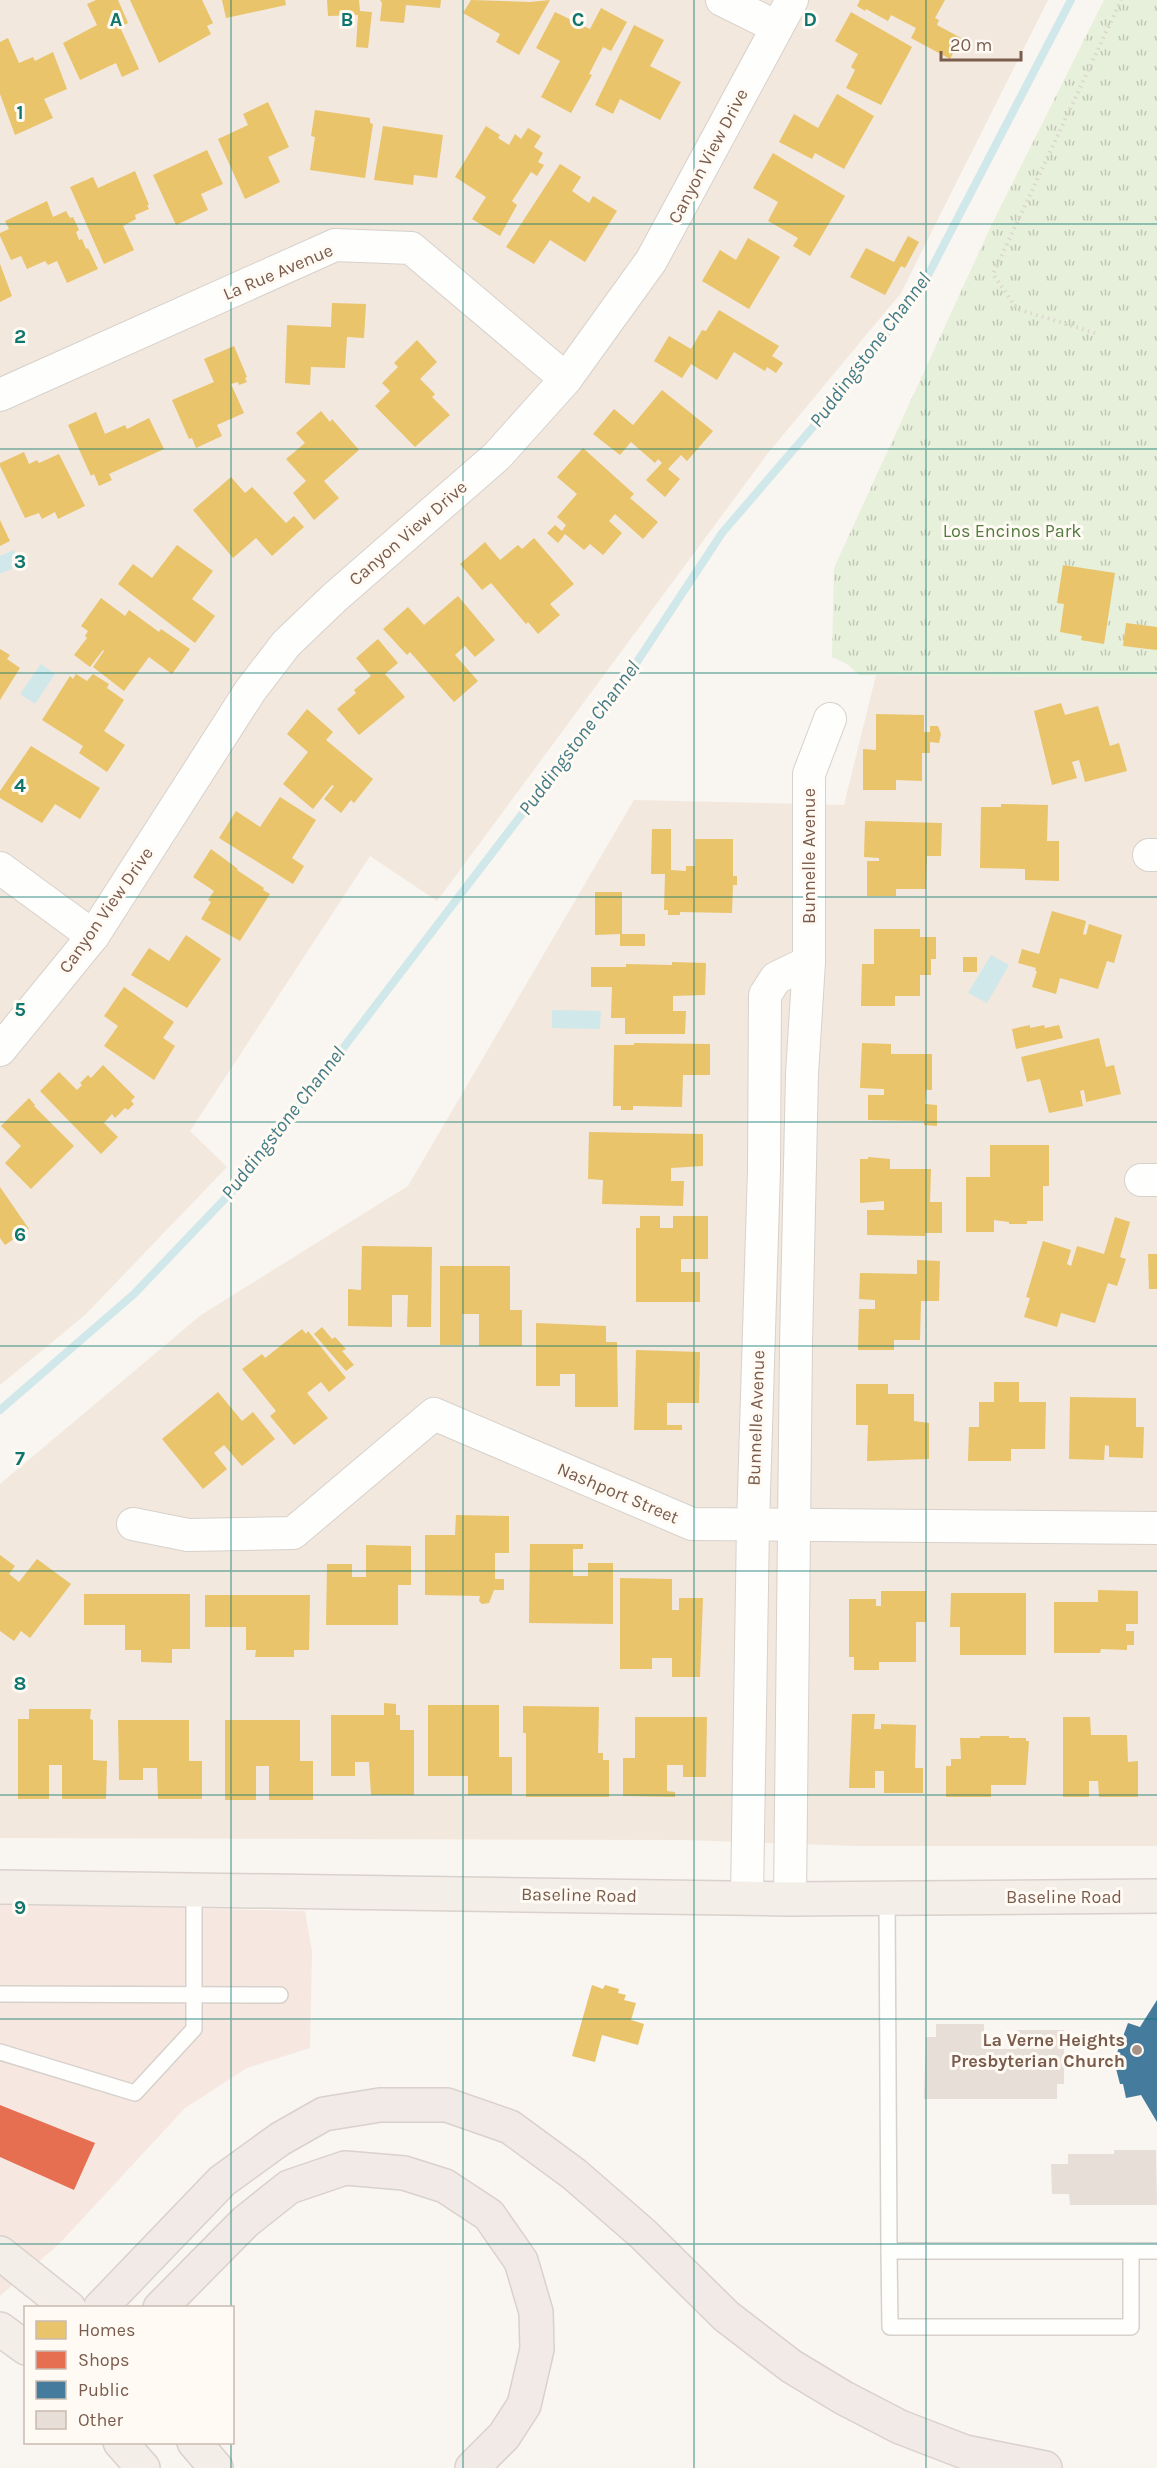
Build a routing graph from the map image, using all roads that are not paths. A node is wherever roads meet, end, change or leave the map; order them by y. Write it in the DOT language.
graph roads {
  1 [pos="722,0"];
  2 [pos="792,0"];
  3 [pos="777,27"];
  4 [pos="566,379"];
  5 [pos="0,395"];
  6 [pos="830,719"];
  7 [pos="0,868"];
  8 [pos="93,936"];
  9 [pos="809,962"];
  10 [pos="0,1050"];
  11 [pos="133,1524"];
  12 [pos="753,1525"];
  13 [pos="796,1526"];
  14 [pos="1157,1528"];
  15 [pos="0,1887"];
  16 [pos="194,1889"];
  17 [pos="1157,1896"];
  18 [pos="747,1897"];
  19 [pos="887,1897"];
  20 [pos="790,1899"];
  21 [pos="0,1994"];
  22 [pos="194,1995"];
  23 [pos="280,1995"];
  24 [pos="0,2052"];
  25 [pos="889,2251"];
  26 [pos="1131,2251"];
  27 [pos="1157,2251"];
  28 [pos="0,2253"];
  29 [pos="68,2306"];
  30 [pos="101,2306"];
  31 [pos="161,2306"];
  32 [pos="0,2329"];
  33 [pos="24,2347"];
  34 [pos="122,2444"];
  35 [pos="196,2444"];
  36 [pos="143,2468"];
  37 [pos="216,2468"];
  38 [pos="472,2468"];
  39 [pos="1045,2468"];
  1 -- 3 [label="street"];
  2 -- 3 [label="street, Canyon View Drive"];
  3 -- 4 [label="street, Canyon View Drive"];
  4 -- 5 [label="street, La Rue Avenue"];
  4 -- 8 [label="street, Canyon View Drive"];
  6 -- 9 [label="street, Bunnelle Avenue"];
  7 -- 8 [label="street"];
  8 -- 10 [label="street, Canyon View Drive"];
  9 -- 12 [label="street, Bunnelle Avenue"];
  9 -- 13 [label="street, Bunnelle Avenue"];
  11 -- 12 [label="street, Nashport Street"];
  12 -- 13 [label="street, Nashport Street"];
  12 -- 18 [label="street, Bunnelle Avenue"];
  13 -- 14 [label="street, Nashport Street"];
  13 -- 20 [label="street, Bunnelle Avenue"];
  15 -- 16 [label="main road, Baseline Road"];
  16 -- 18 [label="main road, Baseline Road"];
  16 -- 22 [label="lane"];
  17 -- 19 [label="main road, Baseline Road"];
  18 -- 20 [label="main road, Baseline Road"];
  19 -- 20 [label="main road, Baseline Road"];
  19 -- 25 [label="lane"];
  21 -- 22 [label="lane"];
  22 -- 23 [label="lane"];
  22 -- 24 [label="lane"];
  25 -- 26 [label="lane"];
  25 -- 26 [label="lane"];
  26 -- 27 [label="lane"];
  28 -- 29 [label="main road"];
  30 -- 39 [label="highway"];
  31 -- 38 [label="highway"];
  32 -- 33 [label="main road"];
  34 -- 36 [label="main road"];
  35 -- 37 [label="main road"];
}
